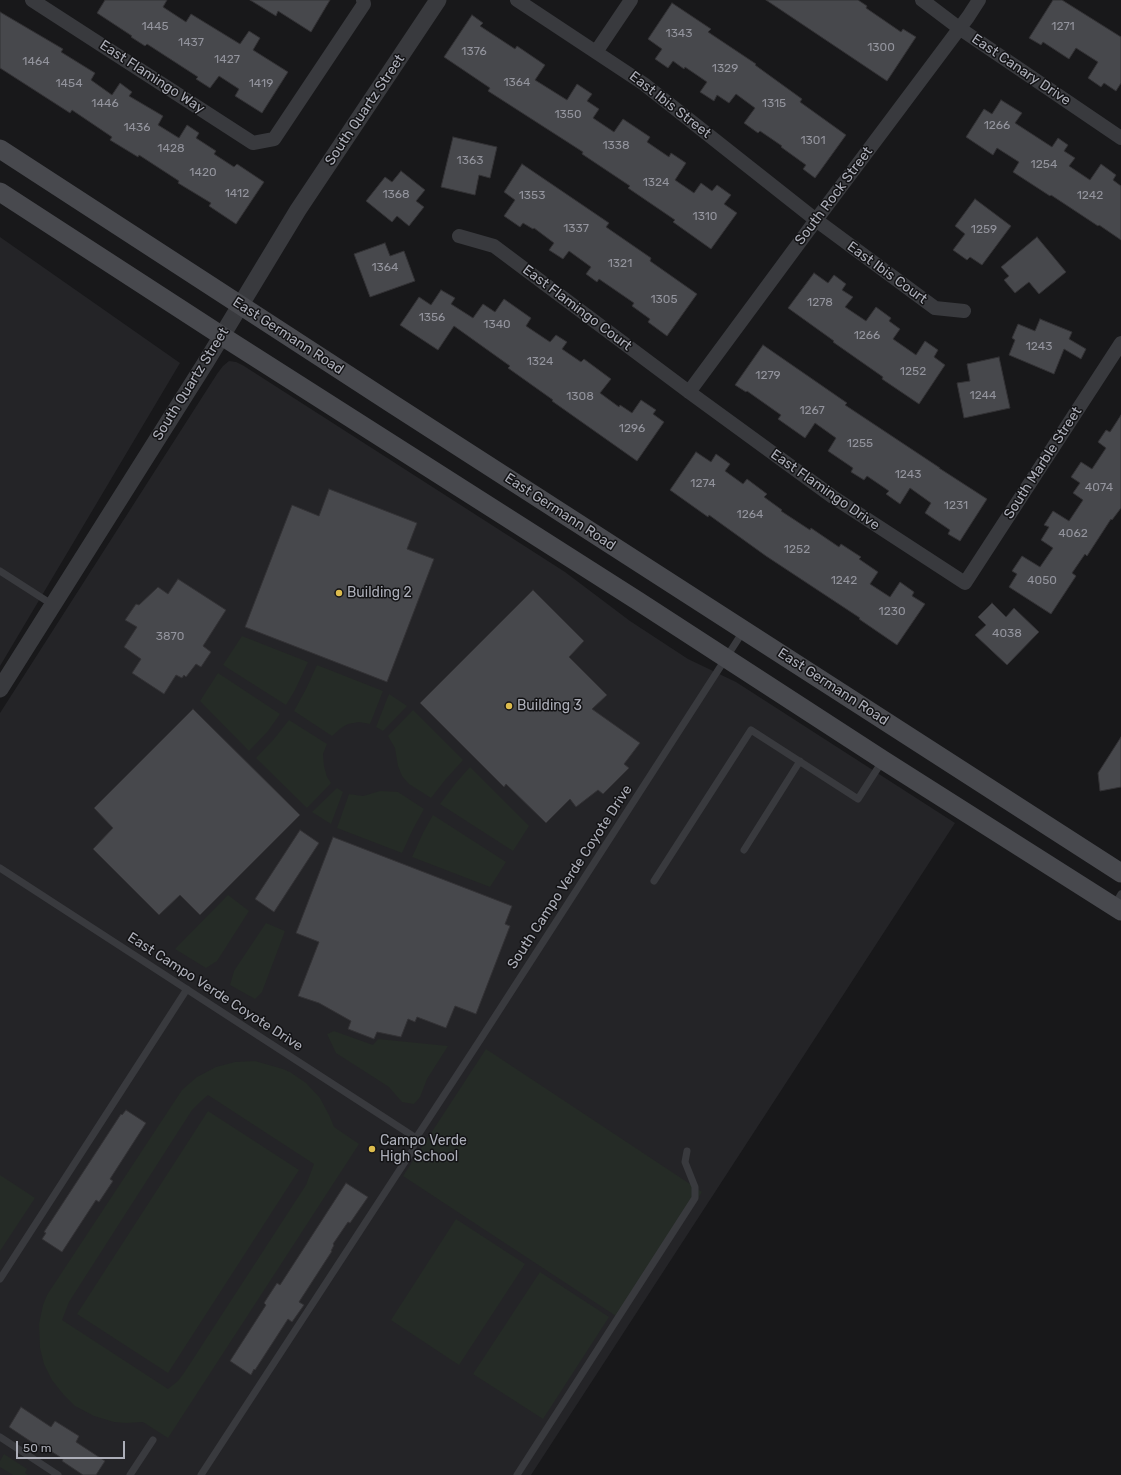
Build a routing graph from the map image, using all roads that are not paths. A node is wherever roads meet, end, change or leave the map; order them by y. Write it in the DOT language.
graph roads {
  1 [pos="32,0"];
  2 [pos="364,0"];
  3 [pos="438,0"];
  4 [pos="517,0"];
  5 [pos="631,0"];
  6 [pos="922,0"];
  7 [pos="979,0"];
  8 [pos="959,28"];
  9 [pos="596,52"];
  10 [pos="1121,138"];
  11 [pos="0,149"];
  12 [pos="0,192"];
  13 [pos="816,220"];
  14 [pos="459,236"];
  15 [pos="240,305"];
  16 [pos="964,311"];
  17 [pos="222,336"];
  18 [pos="1121,343"];
  19 [pos="689,392"];
  20 [pos="0,570"];
  21 [pos="965,583"];
  22 [pos="53,605"];
  23 [pos="744,630"];
  24 [pos="726,658"];
  25 [pos="0,689"];
  26 [pos="883,760"];
  27 [pos="800,761"];
  28 [pos="744,850"];
  29 [pos="0,868"];
  30 [pos="1121,873"];
  31 [pos="654,881"];
  32 [pos="1118,904"];
  33 [pos="187,989"];
  34 [pos="416,1138"];
  35 [pos="687,1151"];
  36 [pos="0,1279"];
  37 [pos="0,1437"];
  38 [pos="153,1440"];
  39 [pos="58,1475"];
  40 [pos="130,1475"];
  41 [pos="201,1475"];
  42 [pos="517,1475"];
  1 -- 2 [label="street, East Flamingo Way"];
  3 -- 15 [label="street, South Quartz Street"];
  4 -- 9 [label="street, East Ibis Street"];
  5 -- 9 [label="street"];
  6 -- 8 [label="street, East Canary Drive"];
  7 -- 8 [label="street, South Rock Street"];
  8 -- 10 [label="street, East Canary Drive"];
  8 -- 13 [label="street, South Rock Street"];
  9 -- 13 [label="street, East Ibis Street"];
  11 -- 15 [label="main road, East Germann Road"];
  12 -- 17 [label="main road"];
  13 -- 16 [label="street, East Ibis Court"];
  13 -- 19 [label="street, South Rock Street"];
  14 -- 19 [label="street, East Flamingo Court"];
  15 -- 17 [label="street, South Quartz Street"];
  15 -- 23 [label="main road, East Germann Road"];
  17 -- 22 [label="street, South Quartz Street"];
  17 -- 24 [label="main road"];
  18 -- 21 [label="street, South Marble Street"];
  19 -- 21 [label="street, East Flamingo Drive"];
  20 -- 22 [label="lane"];
  22 -- 25 [label="street, South Quartz Street"];
  23 -- 24 [label="lane, South Campo Verde Coyote Drive"];
  23 -- 30 [label="main road, East Germann Road"];
  24 -- 26 [label="main road"];
  24 -- 34 [label="lane, South Campo Verde Coyote Drive"];
  26 -- 27 [label="lane"];
  26 -- 32 [label="main road"];
  27 -- 28 [label="lane"];
  27 -- 31 [label="lane"];
  29 -- 33 [label="lane, East Campo Verde Coyote Drive"];
  33 -- 34 [label="lane, East Campo Verde Coyote Drive"];
  33 -- 36 [label="lane"];
  34 -- 41 [label="lane, South Campo Verde Coyote Drive"];
  35 -- 42 [label="lane"];
  37 -- 39 [label="lane"];
  38 -- 40 [label="lane"];
}
